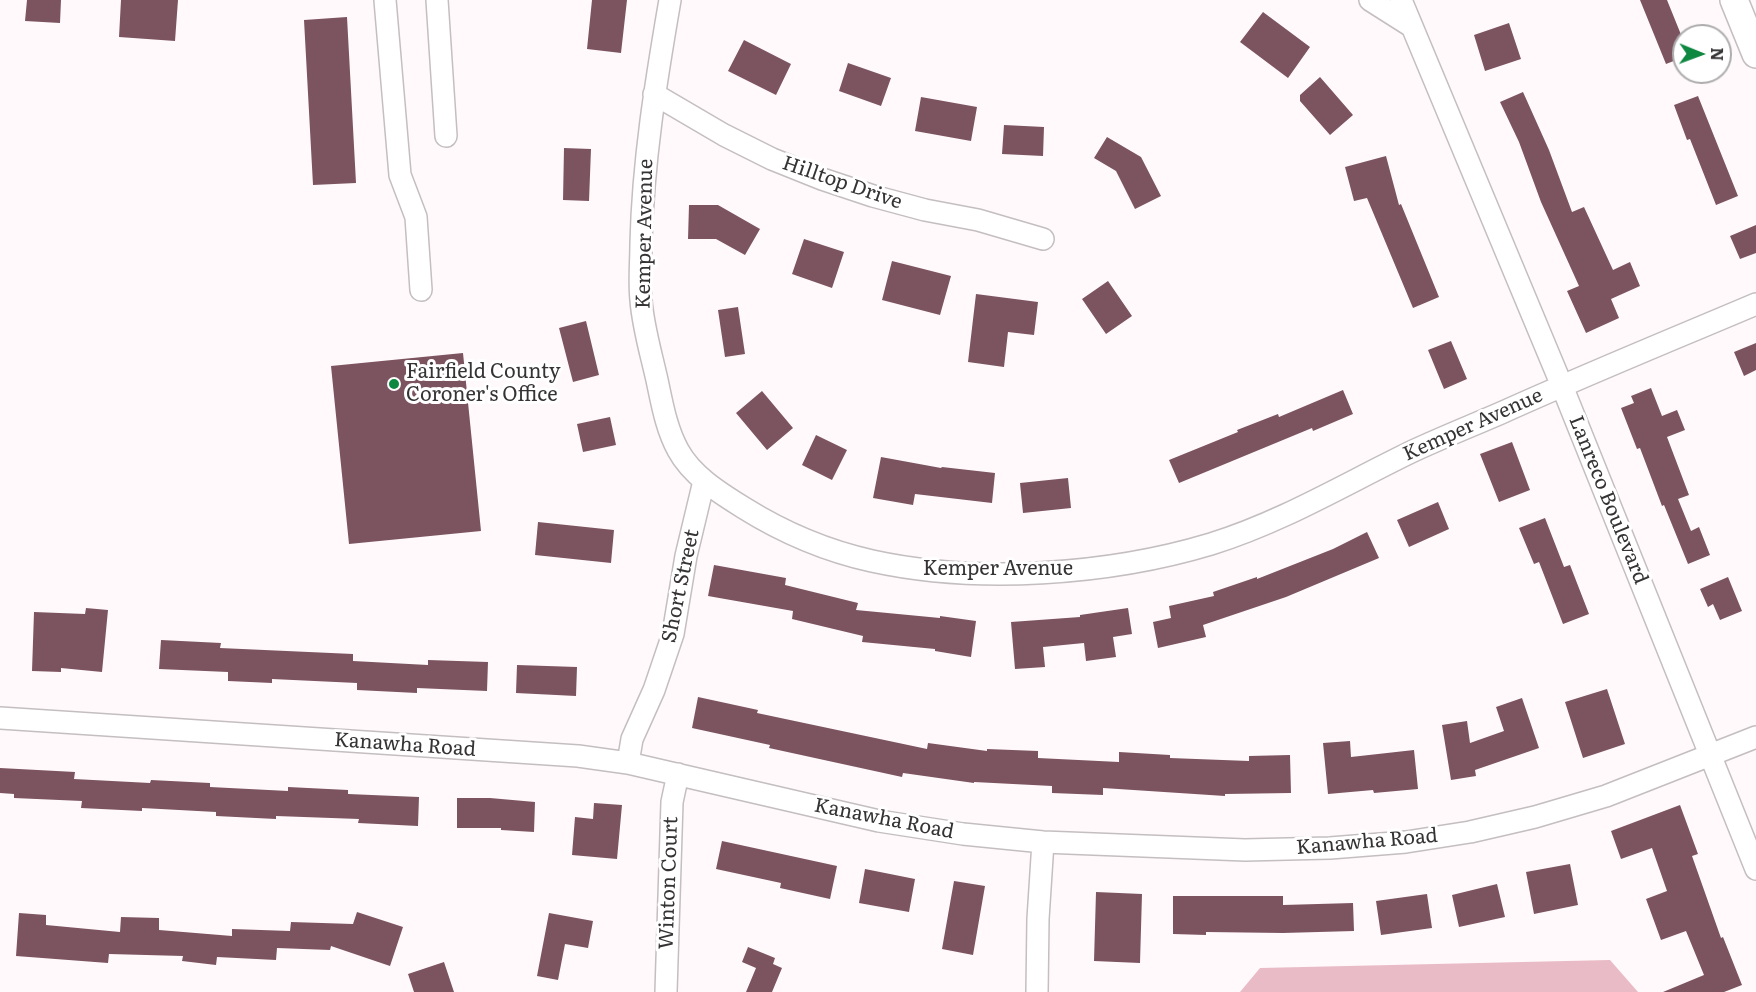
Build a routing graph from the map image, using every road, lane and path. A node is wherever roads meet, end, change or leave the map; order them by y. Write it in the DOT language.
graph roads {
  1 [pos="385,0"];
  2 [pos="437,0"];
  3 [pos="670,0"];
  4 [pos="1370,0"];
  5 [pos="1401,0"];
  6 [pos="1734,0"];
  7 [pos="1411,26"];
  8 [pos="1756,54"];
  9 [pos="654,94"];
  10 [pos="446,136"];
  11 [pos="1043,239"];
  12 [pos="421,290"];
  13 [pos="1756,304"];
  14 [pos="1562,386"];
  15 [pos="704,481"];
  16 [pos="0,718"];
  17 [pos="1756,737"];
  18 [pos="1710,755"];
  19 [pos="628,763"];
  20 [pos="678,774"];
  21 [pos="1043,842"];
  22 [pos="1756,869"];
  23 [pos="666,992"];
  24 [pos="1037,992"];
  1 -- 12 [label="street"];
  2 -- 10 [label="street"];
  3 -- 9 [label="street, Kemper Avenue"];
  4 -- 7 [label="street"];
  5 -- 7 [label="street, Lanreco Boulevard"];
  6 -- 8 [label="main road"];
  7 -- 14 [label="street, Lanreco Boulevard"];
  9 -- 11 [label="street, Hilltop Drive"];
  9 -- 15 [label="street, Kemper Avenue"];
  13 -- 14 [label="street, Kemper Avenue"];
  14 -- 15 [label="street, Kemper Avenue"];
  14 -- 18 [label="street, Lanreco Boulevard"];
  15 -- 19 [label="street, Short Street"];
  16 -- 19 [label="street, Kanawha Road"];
  17 -- 18 [label="street, Kanawha Road"];
  18 -- 21 [label="street, Kanawha Road"];
  18 -- 22 [label="street, Lanreco Boulevard"];
  19 -- 20 [label="street, Kanawha Road"];
  20 -- 21 [label="street, Kanawha Road"];
  20 -- 23 [label="street, Winton Court"];
  21 -- 24 [label="street"];
}
